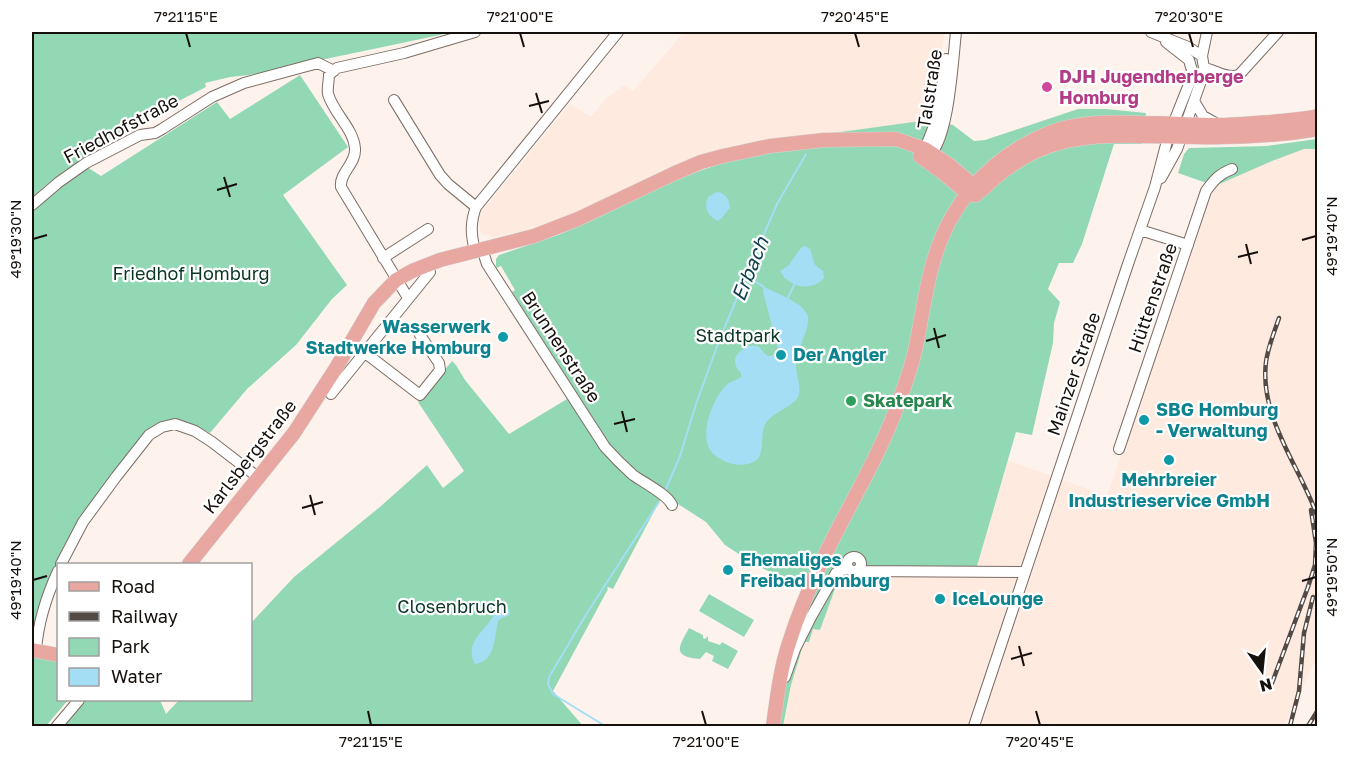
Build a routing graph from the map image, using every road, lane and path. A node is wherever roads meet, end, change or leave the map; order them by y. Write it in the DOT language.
graph roads {
  1 [pos="474,32"];
  2 [pos="618,32"];
  3 [pos="950,32"];
  4 [pos="956,32"];
  5 [pos="1207,32"];
  6 [pos="1278,32"];
  7 [pos="1154,33"];
  8 [pos="1195,56"];
  9 [pos="1204,68"];
  10 [pos="334,71"];
  11 [pos="394,100"];
  12 [pos="1194,101"];
  13 [pos="1317,116"];
  14 [pos="1220,125"];
  15 [pos="1317,129"];
  16 [pos="1177,130"];
  17 [pos="1145,135"];
  18 [pos="927,154"];
  19 [pos="1160,165"];
  20 [pos="1232,169"];
  21 [pos="1155,187"];
  22 [pos="973,192"];
  23 [pos="32,205"];
  24 [pos="476,207"];
  25 [pos="429,229"];
  26 [pos="1140,230"];
  27 [pos="1188,245"];
  28 [pos="478,250"];
  29 [pos="383,258"];
  30 [pos="430,272"];
  31 [pos="396,280"];
  32 [pos="408,298"];
  33 [pos="420,335"];
  34 [pos="364,352"];
  35 [pos="341,371"];
  36 [pos="331,394"];
  37 [pos="1119,449"];
  38 [pos="259,478"];
  39 [pos="672,505"];
  40 [pos="62,563"];
  41 [pos="190,563"];
  42 [pos="853,570"];
  43 [pos="897,570"];
  44 [pos="1024,572"];
  45 [pos="57,574"];
  46 [pos="34,650"];
  47 [pos="57,655"];
  48 [pos="778,690"];
  49 [pos="77,701"];
  50 [pos="57,726"];
  51 [pos="773,726"];
  52 [pos="974,726"];
  1 -- 10 [label="street, Friedhofstraße"];
  2 -- 24 [label="street"];
  3 -- 18 [label="street, Talstraße"];
  4 -- 18 [label="street, Talstraße"];
  5 -- 8 [label="street, Mainzer Straße"];
  6 -- 9 [label="street"];
  7 -- 8 [label="street"];
  8 -- 9 [label="street, Mainzer Straße"];
  8 -- 16 [label="street, Mainzer Straße"];
  9 -- 12 [label="street, Mainzer Straße"];
  10 -- 23 [label="street, Friedhofstraße"];
  10 -- 29 [label="street"];
  11 -- 24 [label="street"];
  12 -- 14 [label="street"];
  12 -- 16 [label="street, Mainzer Straße"];
  13 -- 14 [label="main road"];
  14 -- 16 [label="main road"];
  15 -- 16 [label="main road"];
  16 -- 17 [label="main road"];
  16 -- 19 [label="street, Mainzer Straße"];
  16 -- 21 [label="street, Mainzer Straße"];
  16 -- 22 [label="main road"];
  17 -- 19 [label="street"];
  17 -- 22 [label="main road"];
  18 -- 22 [label="main road"];
  18 -- 28 [label="main road, Karlsbergstraße"];
  19 -- 21 [label="street, Mainzer Straße"];
  20 -- 27 [label="street, Hüttenstraße"];
  21 -- 26 [label="street, Mainzer Straße"];
  22 -- 48 [label="main road"];
  24 -- 28 [label="street"];
  25 -- 29 [label="street"];
  26 -- 27 [label="street"];
  26 -- 44 [label="street, Mainzer Straße"];
  27 -- 37 [label="street, Hüttenstraße"];
  28 -- 31 [label="main road, Karlsbergstraße"];
  28 -- 39 [label="street, Brunnenstraße"];
  29 -- 31 [label="street"];
  30 -- 32 [label="street, Karlsbergstraße"];
  31 -- 32 [label="street"];
  31 -- 35 [label="main road, Karlsbergstraße"];
  32 -- 34 [label="street, Karlsbergstraße"];
  33 -- 34 [label="street"];
  34 -- 35 [label="street, Karlsbergstraße"];
  35 -- 36 [label="street, Karlsbergstraße"];
  35 -- 38 [label="main road, Karlsbergstraße"];
  38 -- 40 [label="street"];
  38 -- 41 [label="main road, Karlsbergstraße"];
  42 -- 43 [label="street"];
  42 -- 43 [label="street"];
  42 -- 48 [label="street"];
  43 -- 44 [label="street"];
  44 -- 52 [label="street, Mainzer Straße"];
  45 -- 46 [label="street"];
  46 -- 47 [label="main road"];
  48 -- 51 [label="main road"];
  49 -- 50 [label="street"];
}
